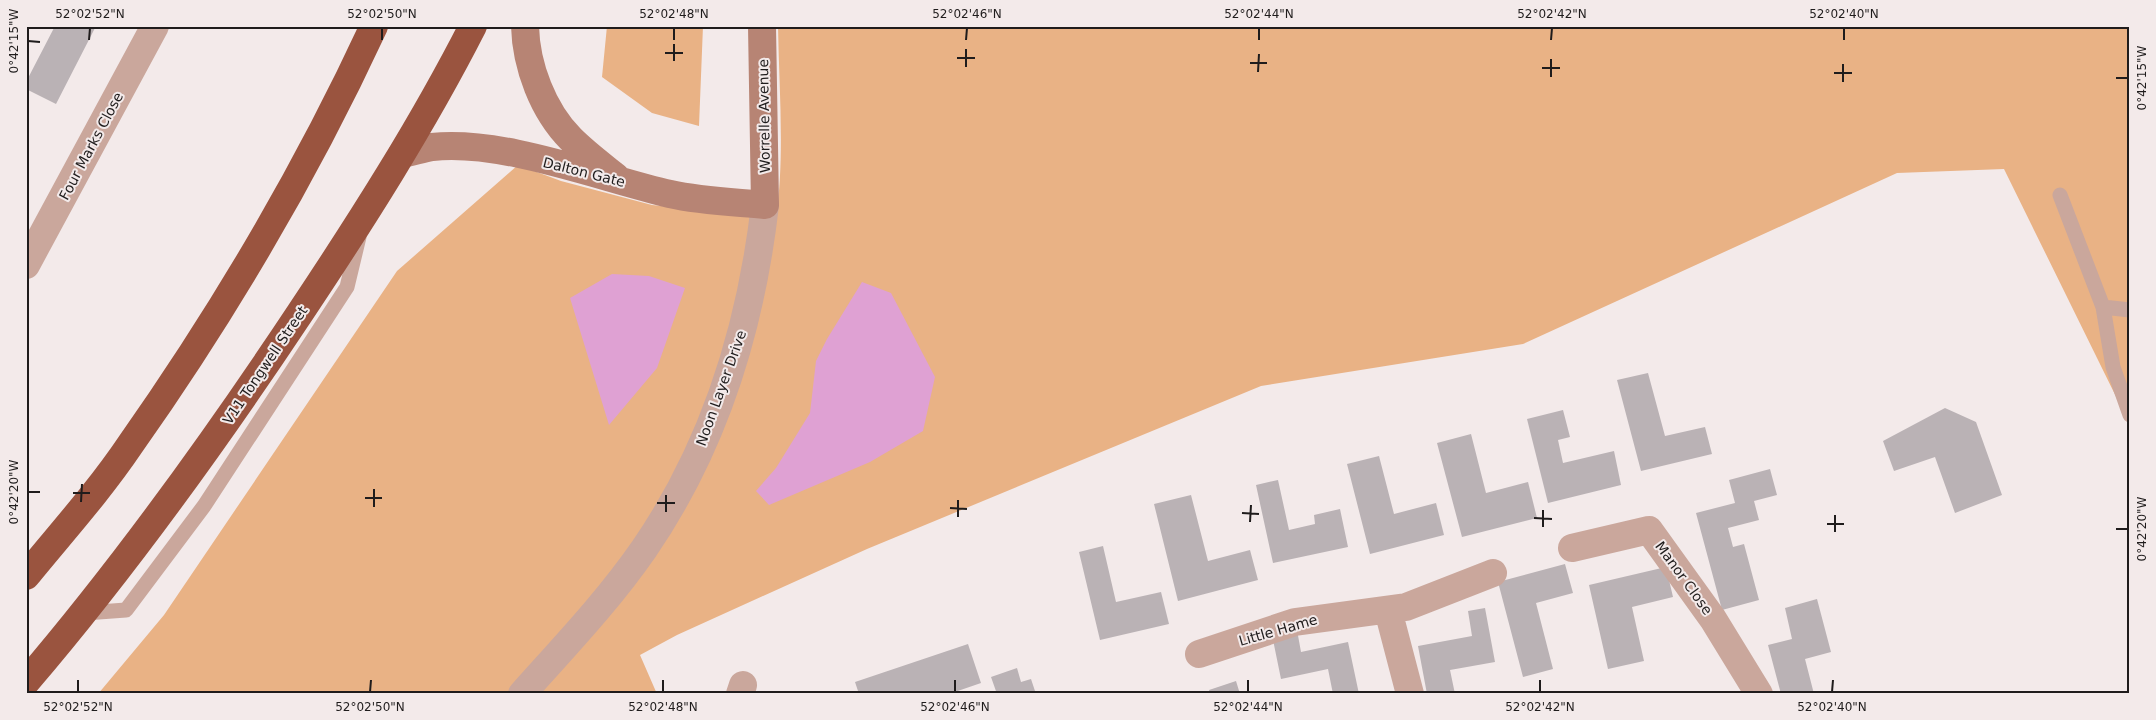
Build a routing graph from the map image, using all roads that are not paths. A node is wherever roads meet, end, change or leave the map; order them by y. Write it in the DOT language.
graph roads {
  1 [pos="156,26"];
  2 [pos="374,26"];
  3 [pos="473,26"];
  4 [pos="525,26"];
  5 [pos="762,26"];
  6 [pos="402,154"];
  7 [pos="620,181"];
  8 [pos="2060,195"];
  9 [pos="765,205"];
  10 [pos="26,265"];
  11 [pos="2104,308"];
  12 [pos="2130,310"];
  13 [pos="2130,415"];
  14 [pos="1572,548"];
  15 [pos="1493,573"];
  16 [pos="26,576"];
  17 [pos="1388,610"];
  18 [pos="1199,654"];
  19 [pos="26,682"];
  20 [pos="522,694"];
  21 [pos="1410,694"];
  22 [pos="1759,694"];
  1 -- 10 [label="street, Four Marks Close"];
  2 -- 16 [label="highway"];
  3 -- 6 [label="highway, V11 Tongwell Street"];
  4 -- 7 [label="street"];
  5 -- 9 [label="street, Worrelle Avenue"];
  6 -- 7 [label="street, Dalton Gate"];
  6 -- 19 [label="highway, V11 Tongwell Street"];
  7 -- 9 [label="street, Dalton Gate"];
  8 -- 11 [label="lane"];
  9 -- 20 [label="street, Noon Layer Drive"];
  11 -- 12 [label="lane"];
  11 -- 13 [label="lane"];
  14 -- 22 [label="street, Manor Close"];
  15 -- 17 [label="street, Little Hame"];
  17 -- 18 [label="street, Little Hame"];
  17 -- 21 [label="street"];
}
